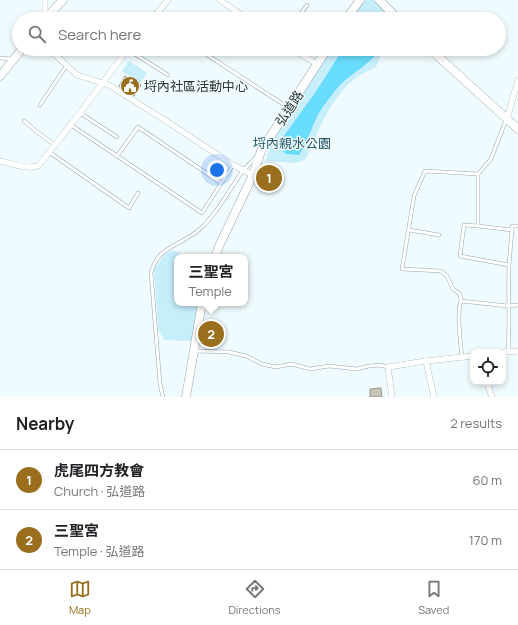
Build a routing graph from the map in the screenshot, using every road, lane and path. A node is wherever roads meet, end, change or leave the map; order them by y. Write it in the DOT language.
graph roads {
  1 [pos="45,0"];
  2 [pos="63,0"];
  3 [pos="168,0"];
  4 [pos="220,0"];
  5 [pos="360,0"];
  6 [pos="379,0"];
  7 [pos="307,5"];
  8 [pos="45,12"];
  9 [pos="52,12"];
  10 [pos="158,12"];
  11 [pos="237,12"];
  12 [pos="302,12"];
  13 [pos="351,12"];
  14 [pos="391,12"];
  15 [pos="16,56"];
  16 [pos="57,56"];
  17 [pos="122,56"];
  18 [pos="138,56"];
  19 [pos="209,56"];
  20 [pos="304,56"];
  21 [pos="322,56"];
  22 [pos="438,56"];
  23 [pos="0,58"];
  24 [pos="14,59"];
  25 [pos="317,64"];
  26 [pos="67,65"];
  27 [pos="168,75"];
  28 [pos="0,76"];
  29 [pos="518,80"];
  30 [pos="102,83"];
  31 [pos="40,105"];
  32 [pos="289,108"];
  33 [pos="80,114"];
  34 [pos="506,119"];
  35 [pos="24,120"];
  36 [pos="71,125"];
  37 [pos="518,129"];
  38 [pos="117,137"];
  39 [pos="55,145"];
  40 [pos="261,151"];
  41 [pos="49,152"];
  42 [pos="117,156"];
  43 [pos="0,161"];
  44 [pos="233,165"];
  45 [pos="244,170"];
  46 [pos="478,174"];
  47 [pos="253,175"];
  48 [pos="221,184"];
  49 [pos="138,193"];
  50 [pos="478,226"];
  51 [pos="518,226"];
  52 [pos="408,230"];
  53 [pos="512,230"];
  54 [pos="439,235"];
  55 [pos="216,254"];
  56 [pos="509,265"];
  57 [pos="461,301"];
  58 [pos="518,305"];
  59 [pos="201,306"];
  60 [pos="508,306"];
  61 [pos="193,351"];
  62 [pos="506,352"];
  63 [pos="518,352"];
  64 [pos="470,357"];
  65 [pos="462,358"];
  66 [pos="426,361"];
  67 [pos="388,367"];
  68 [pos="488,385"];
  69 [pos="163,397"];
  70 [pos="186,397"];
  71 [pos="392,397"];
  72 [pos="434,397"];
  73 [pos="492,397"];
  1 -- 8 [label="street"];
  2 -- 9 [label="street"];
  3 -- 10 [label="street"];
  4 -- 11 [label="street"];
  5 -- 13 [label="street"];
  6 -- 14 [label="street"];
  7 -- 12 [label="lane"];
  15 -- 24 [label="street"];
  16 -- 26 [label="street"];
  17 -- 30 [label="street"];
  18 -- 27 [label="lane"];
  19 -- 32 [label="lane"];
  20 -- 25 [label="street"];
  21 -- 25 [label="street, 弘道路"];
  22 -- 34 [label="street"];
  23 -- 24 [label="lane"];
  24 -- 28 [label="street"];
  25 -- 32 [label="street, 弘道路"];
  26 -- 30 [label="street"];
  26 -- 31 [label="lane"];
  29 -- 34 [label="street"];
  30 -- 33 [label="street"];
  30 -- 44 [label="street"];
  32 -- 40 [label="street, 弘道路"];
  33 -- 36 [label="street"];
  33 -- 38 [label="lane"];
  34 -- 37 [label="street"];
  34 -- 46 [label="lane"];
  35 -- 39 [label="lane"];
  36 -- 39 [label="street"];
  36 -- 42 [label="lane"];
  39 -- 41 [label="street"];
  40 -- 45 [label="lane"];
  40 -- 47 [label="street, 弘道路"];
  41 -- 43 [label="street"];
  41 -- 49 [label="lane"];
  42 -- 48 [label="lane"];
  42 -- 48 [label="lane"];
  44 -- 45 [label="street"];
  44 -- 48 [label="lane"];
  45 -- 47 [label="street"];
  45 -- 69 [label="lane"];
  46 -- 50 [label="lane"];
  46 -- 52 [label="lane"];
  47 -- 55 [label="street, 弘道路"];
  50 -- 53 [label="lane"];
  50 -- 56 [label="lane"];
  51 -- 53 [label="lane"];
  52 -- 54 [label="lane"];
  52 -- 57 [label="lane"];
  53 -- 56 [label="lane"];
  56 -- 60 [label="lane"];
  57 -- 60 [label="lane"];
  57 -- 65 [label="lane"];
  58 -- 60 [label="lane"];
  59 -- 61 [label="street"];
  60 -- 62 [label="lane"];
  61 -- 67 [label="lane"];
  61 -- 70 [label="street"];
  62 -- 63 [label="street"];
  64 -- 65 [label="street"];
  65 -- 66 [label="street"];
  66 -- 67 [label="street"];
  66 -- 72 [label="street"];
  67 -- 71 [label="street"];
  68 -- 73 [label="street"];
}
